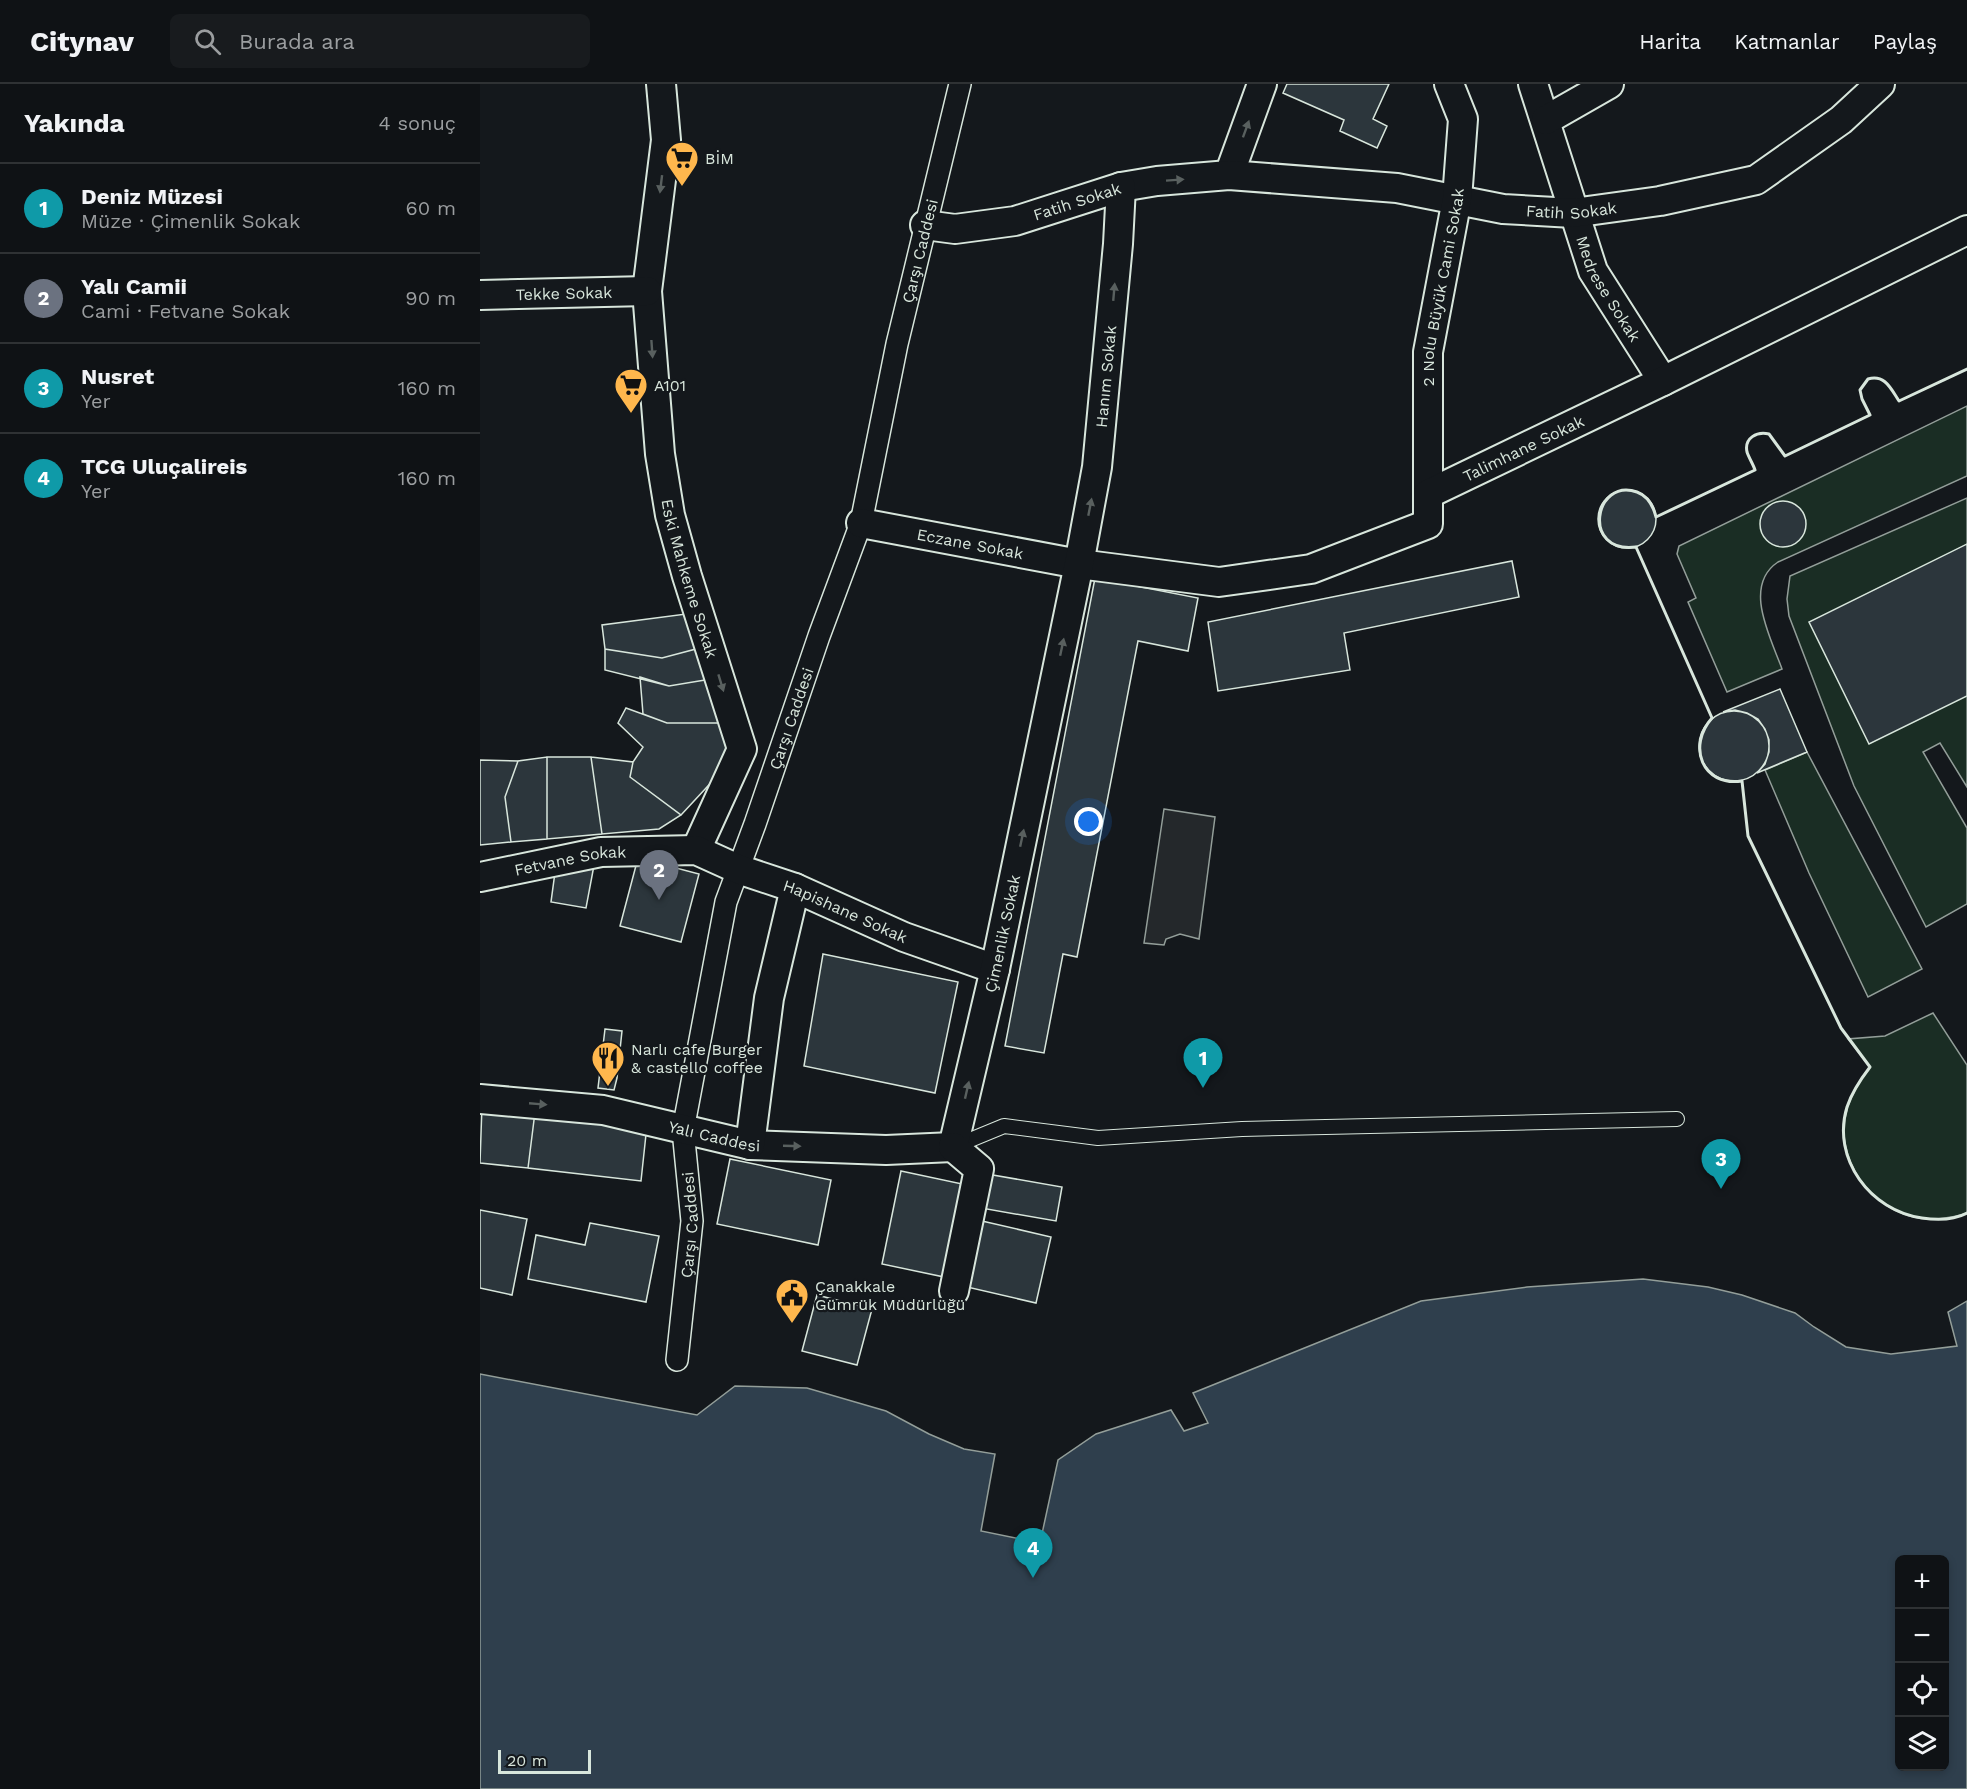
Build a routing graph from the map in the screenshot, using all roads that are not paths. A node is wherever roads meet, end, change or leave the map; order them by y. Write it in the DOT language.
graph roads {
  1 [pos="661,84"];
  2 [pos="960,84"];
  3 [pos="1262,84"];
  4 [pos="1449,84"];
  5 [pos="1533,84"];
  6 [pos="1609,84"];
  7 [pos="1880,84"];
  8 [pos="1546,120"];
  9 [pos="1229,175"];
  10 [pos="1121,188"];
  11 [pos="1456,199"];
  12 [pos="1573,213"];
  13 [pos="925,225"];
  14 [pos="1967,230"];
  15 [pos="647,291"];
  16 [pos="480,296"];
  17 [pos="1663,381"];
  18 [pos="1428,494"];
  19 [pos="861,523"];
  20 [pos="1079,564"];
  21 [pos="696,850"];
  22 [pos="738,869"];
  23 [pos="480,877"];
  24 [pos="795,888"];
  25 [pos="995,969"];
  26 [pos="480,1099"];
  27 [pos="1677,1119"];
  28 [pos="683,1130"];
  29 [pos="750,1145"];
  30 [pos="954,1147"];
  31 [pos="954,1291"];
  32 [pos="677,1360"];
  1 -- 15 [label="street, Eski Mahkeme Sokak, one-way"];
  2 -- 13 [label="street, Çarşı Caddesi"];
  9 -- 3 [label="street, one-way"];
  4 -- 11 [label="street, 2 Nolu Büyük Cami Sokak"];
  5 -- 8 [label="street, Medrese Sokak"];
  6 -- 8 [label="street"];
  7 -- 12 [label="street, Fatih Sokak"];
  8 -- 12 [label="street, Medrese Sokak"];
  10 -- 9 [label="street, Fatih Sokak, one-way"];
  9 -- 11 [label="street, Fatih Sokak"];
  10 -- 13 [label="street, Fatih Sokak"];
  20 -- 10 [label="street, Hanım Sokak, one-way"];
  11 -- 12 [label="street, Fatih Sokak"];
  11 -- 18 [label="street, 2 Nolu Büyük Cami Sokak"];
  12 -- 17 [label="street, Medrese Sokak"];
  13 -- 19 [label="street, Çarşı Caddesi"];
  14 -- 17 [label="street, Talimhane Sokak"];
  15 -- 16 [label="street, Tekke Sokak"];
  15 -- 21 [label="street, Eski Mahkeme Sokak, one-way"];
  17 -- 18 [label="street, Talimhane Sokak"];
  18 -- 20 [label="street"];
  19 -- 20 [label="street, Eczane Sokak"];
  19 -- 22 [label="street, Çarşı Caddesi"];
  25 -- 20 [label="street, Çimenlik Sokak, one-way"];
  21 -- 22 [label="street, Hapishane Sokak"];
  21 -- 23 [label="street, Fetvane Sokak"];
  22 -- 24 [label="street, Hapishane Sokak"];
  22 -- 28 [label="street, Çarşı Caddesi"];
  24 -- 25 [label="street, Hapishane Sokak"];
  24 -- 29 [label="street"];
  30 -- 25 [label="street, Çimenlik Sokak, one-way"];
  26 -- 28 [label="street, Yalı Caddesi, one-way"];
  27 -- 30 [label="lane"];
  28 -- 29 [label="street, Yalı Caddesi"];
  28 -- 32 [label="street, Çarşı Caddesi"];
  29 -- 30 [label="street, Yalı Caddesi, one-way"];
  30 -- 31 [label="street"];
}
